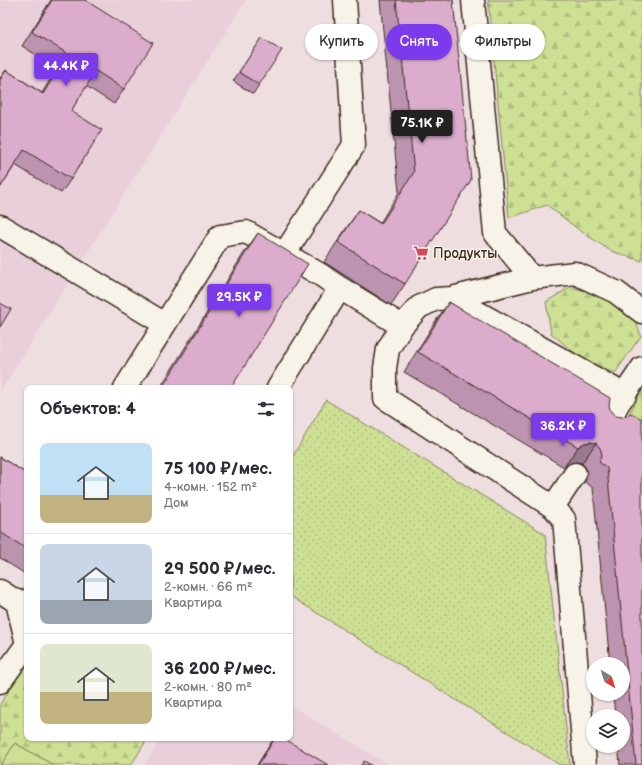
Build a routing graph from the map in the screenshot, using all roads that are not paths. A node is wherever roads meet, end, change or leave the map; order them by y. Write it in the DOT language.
graph roads {
  1 [pos="345,0"];
  2 [pos="473,0"];
  3 [pos="0,226"];
  4 [pos="285,253"];
  5 [pos="532,278"];
  6 [pos="340,288"];
  7 [pos="452,298"];
  8 [pos="642,312"];
  9 [pos="165,324"];
  10 [pos="402,326"];
  11 [pos="642,368"];
  12 [pos="127,385"];
  13 [pos="280,385"];
  14 [pos="625,395"];
  15 [pos="607,425"];
  16 [pos="575,474"];
  17 [pos="553,507"];
  18 [pos="15,598"];
  19 [pos="24,632"];
  20 [pos="24,648"];
  21 [pos="0,682"];
  22 [pos="585,765"];
  1 -- 4 [label="lane"];
  2 -- 5 [label="lane"];
  3 -- 9 [label="lane"];
  4 -- 6 [label="lane"];
  4 -- 9 [label="lane"];
  5 -- 7 [label="lane"];
  5 -- 8 [label="lane"];
  6 -- 10 [label="lane"];
  6 -- 13 [label="lane"];
  7 -- 10 [label="lane"];
  7 -- 14 [label="lane"];
  9 -- 12 [label="lane"];
  10 -- 17 [label="lane"];
  11 -- 14 [label="lane"];
  14 -- 15 [label="lane"];
  16 -- 17 [label="lane"];
  17 -- 22 [label="lane"];
  18 -- 19 [label="lane"];
  20 -- 21 [label="lane"];
}
